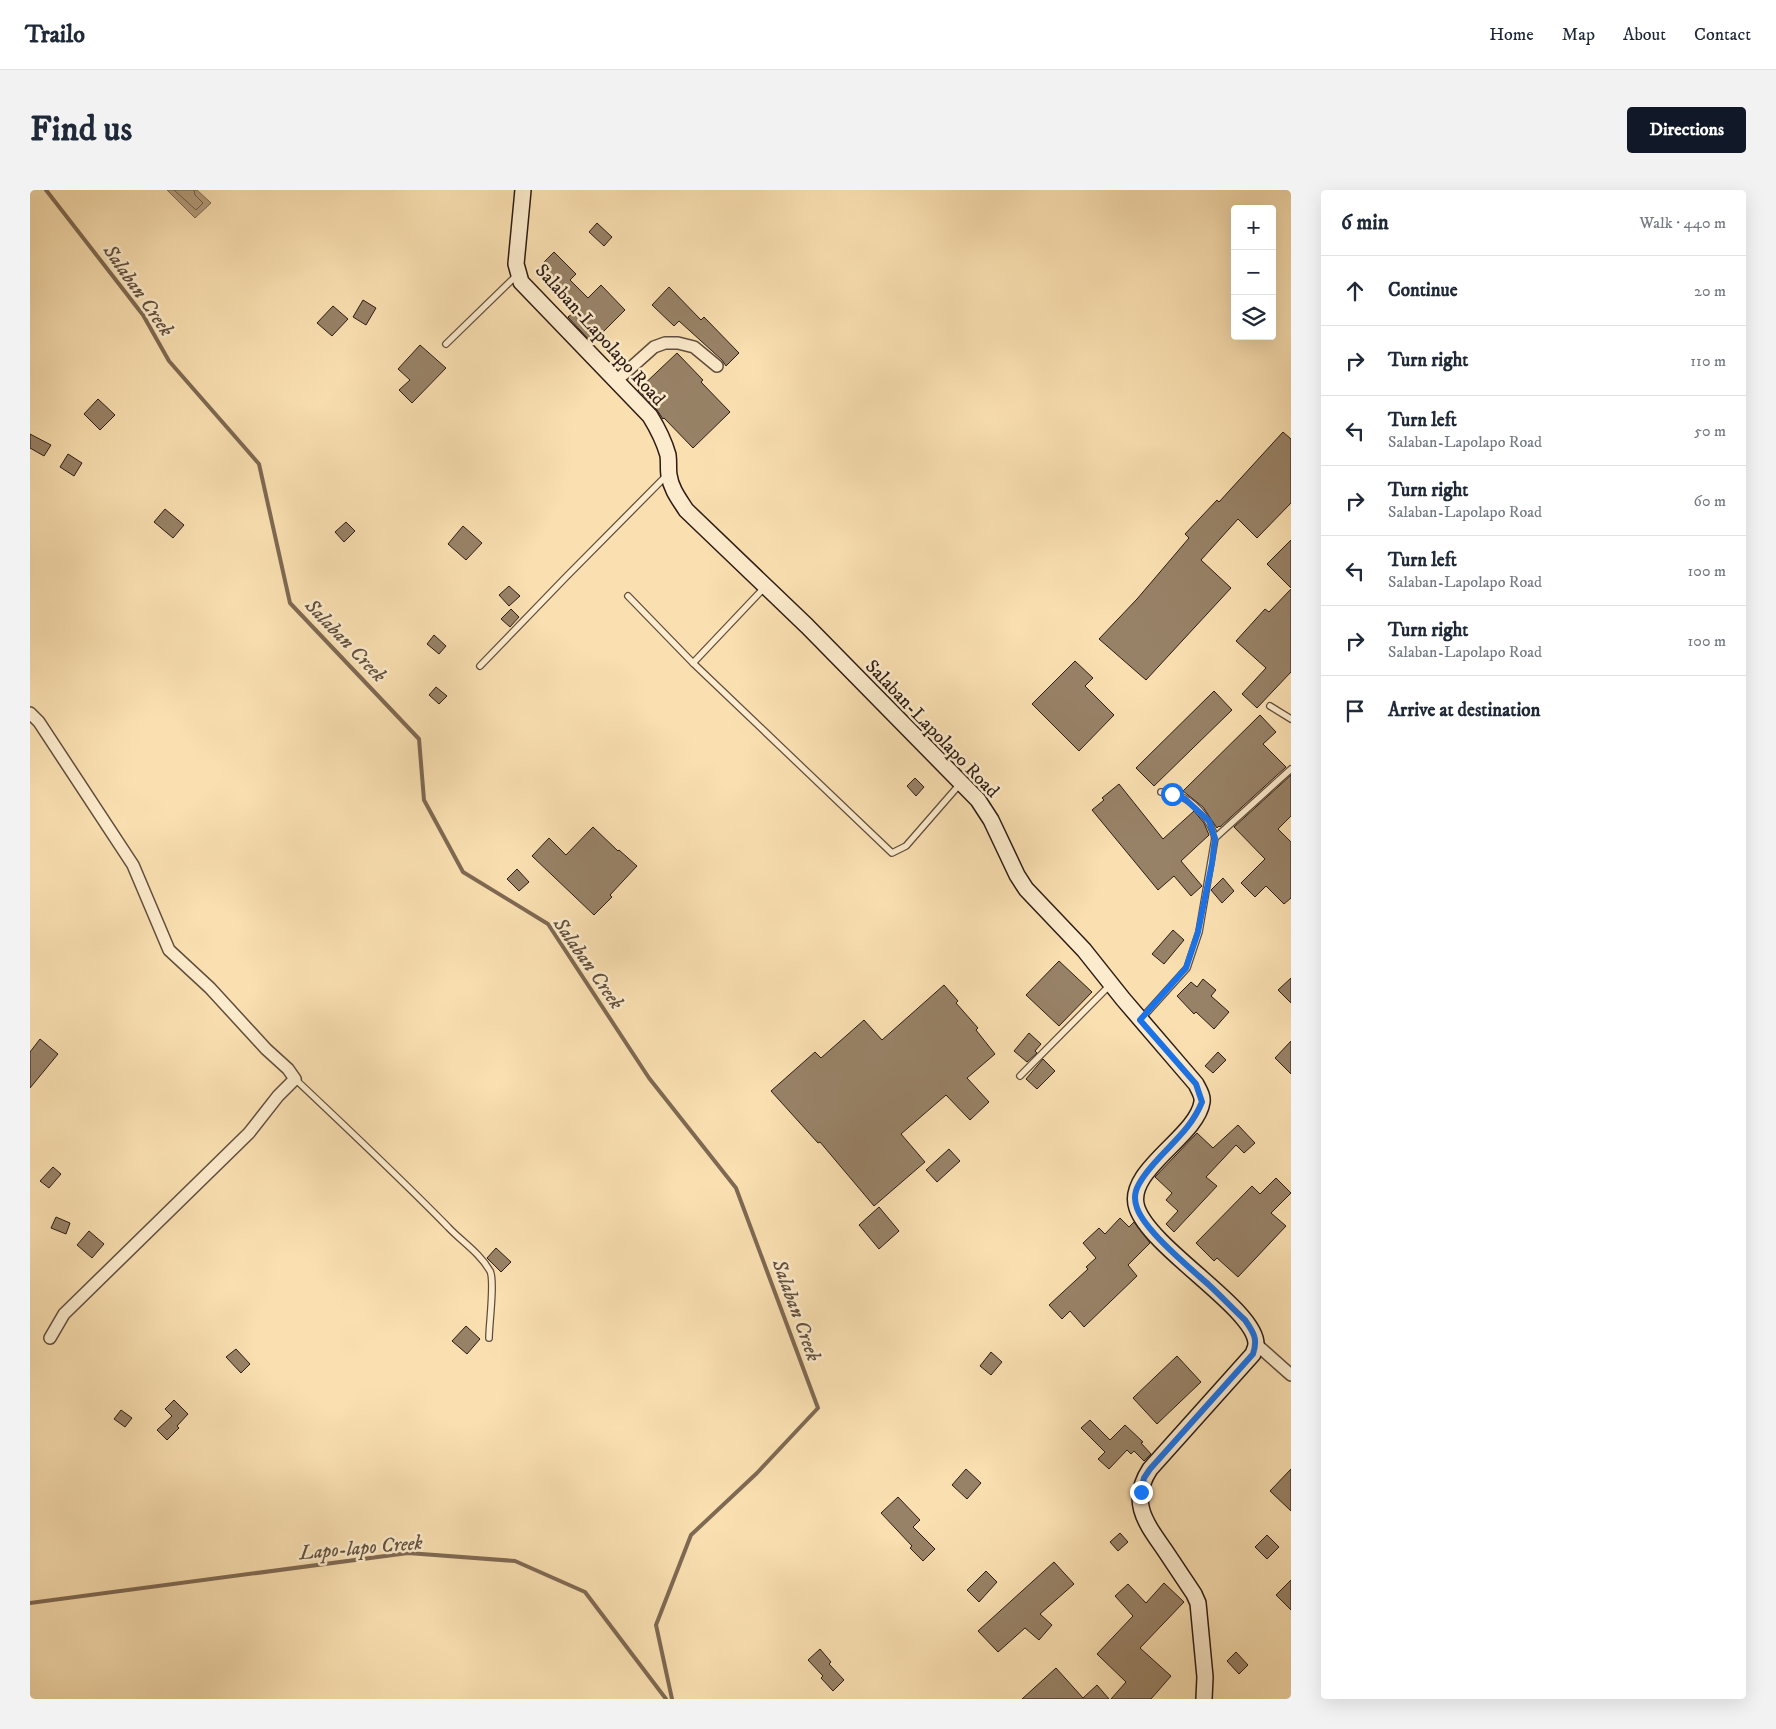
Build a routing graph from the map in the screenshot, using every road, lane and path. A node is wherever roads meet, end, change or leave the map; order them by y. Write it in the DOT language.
graph roads {
  1 [pos="523,190"];
  2 [pos="518,273"];
  3 [pos="446,344"];
  4 [pos="717,366"];
  5 [pos="616,380"];
  6 [pos="669,474"];
  7 [pos="766,586"];
  8 [pos="628,596"];
  9 [pos="693,663"];
  10 [pos="480,666"];
  11 [pos="1270,706"];
  12 [pos="30,713"];
  13 [pos="1291,718"];
  14 [pos="1291,769"];
  15 [pos="960,784"];
  16 [pos="1161,792"];
  17 [pos="1215,838"];
  18 [pos="1110,984"];
  19 [pos="1140,1020"];
  20 [pos="1020,1076"];
  21 [pos="295,1079"];
  22 [pos="50,1338"];
  23 [pos="488,1338"];
  24 [pos="1256,1344"];
  25 [pos="1291,1375"];
  26 [pos="1204,1699"];
  1 -- 2 [label="street, Salaban-Lapolapo Road"];
  2 -- 3 [label="lane"];
  2 -- 5 [label="street, Salaban-Lapolapo Road"];
  4 -- 5 [label="street"];
  5 -- 6 [label="street, Salaban-Lapolapo Road"];
  6 -- 7 [label="street, Salaban-Lapolapo Road"];
  6 -- 10 [label="lane"];
  7 -- 9 [label="lane"];
  7 -- 15 [label="street, Salaban-Lapolapo Road"];
  8 -- 9 [label="lane"];
  9 -- 15 [label="lane"];
  11 -- 13 [label="lane"];
  12 -- 21 [label="street"];
  14 -- 17 [label="lane"];
  15 -- 18 [label="street, Salaban-Lapolapo Road"];
  16 -- 17 [label="lane"];
  17 -- 19 [label="lane"];
  18 -- 19 [label="street, Salaban-Lapolapo Road"];
  18 -- 20 [label="lane"];
  19 -- 24 [label="street, Salaban-Lapolapo Road"];
  21 -- 22 [label="street"];
  21 -- 23 [label="lane"];
  24 -- 25 [label="street"];
  24 -- 26 [label="street"];
}
